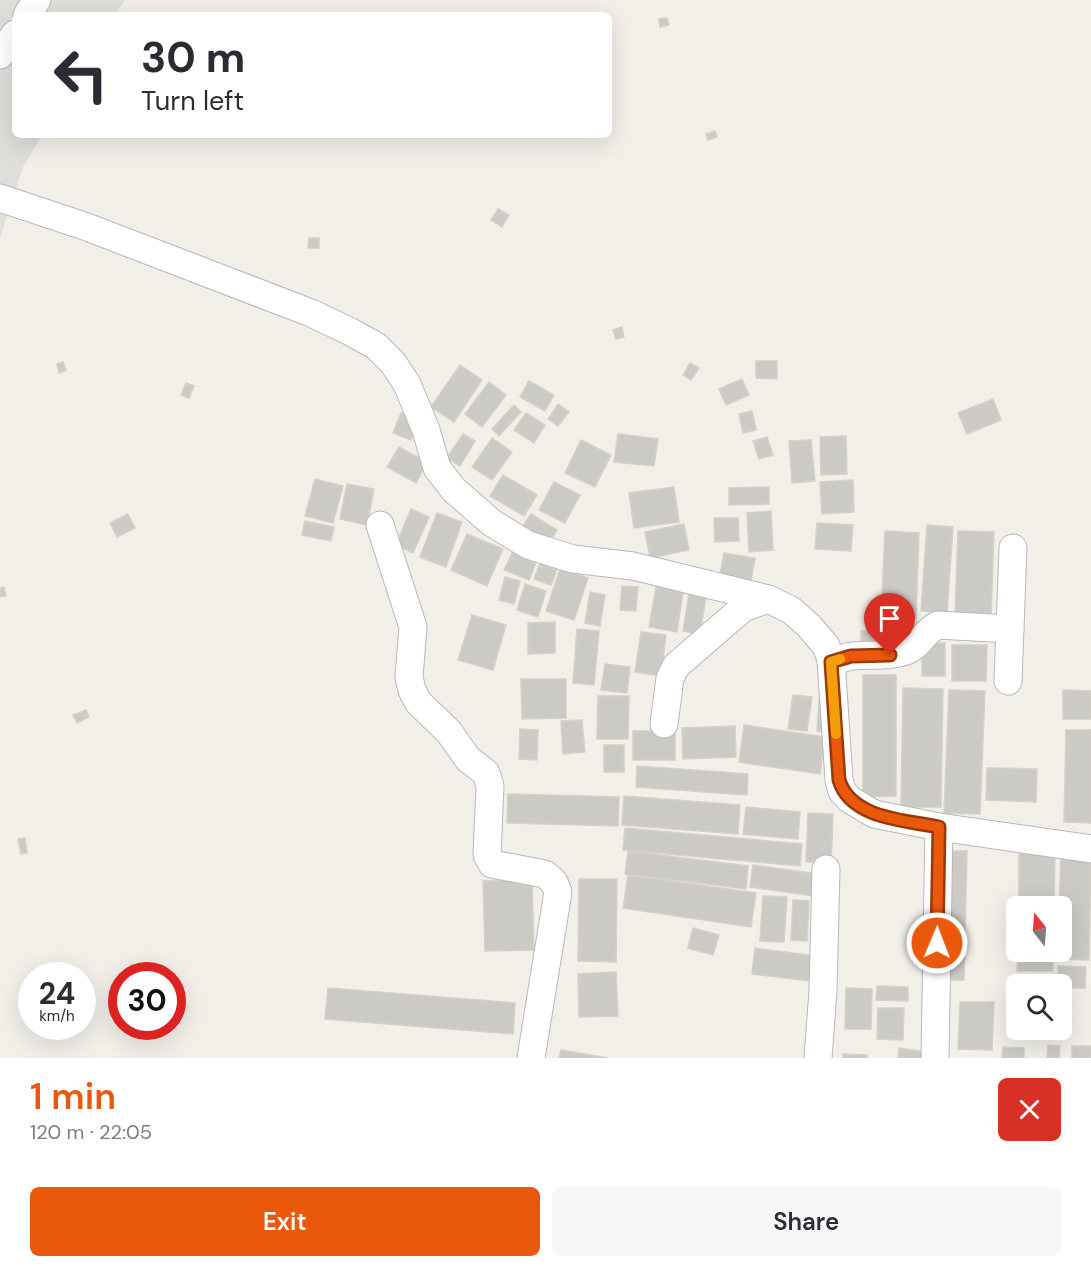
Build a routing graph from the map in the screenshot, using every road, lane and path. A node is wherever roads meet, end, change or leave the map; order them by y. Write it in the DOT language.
graph roads {
  1 [pos="12,38"];
  2 [pos="0,55"];
  3 [pos="0,198"];
  4 [pos="380,525"];
  5 [pos="1013,548"];
  6 [pos="768,599"];
  7 [pos="1010,629"];
  8 [pos="831,662"];
  9 [pos="1008,681"];
  10 [pos="664,724"];
  11 [pos="939,827"];
  12 [pos="1091,849"];
  13 [pos="826,869"];
  14 [pos="531,1058"];
  15 [pos="818,1058"];
  16 [pos="935,1058"];
  1 -- 2 [label="street"];
  3 -- 6 [label="street"];
  4 -- 14 [label="street"];
  5 -- 7 [label="street"];
  6 -- 8 [label="street"];
  6 -- 10 [label="street"];
  7 -- 8 [label="street"];
  7 -- 9 [label="street"];
  8 -- 11 [label="street"];
  11 -- 12 [label="street"];
  11 -- 16 [label="street"];
  13 -- 15 [label="street"];
}
